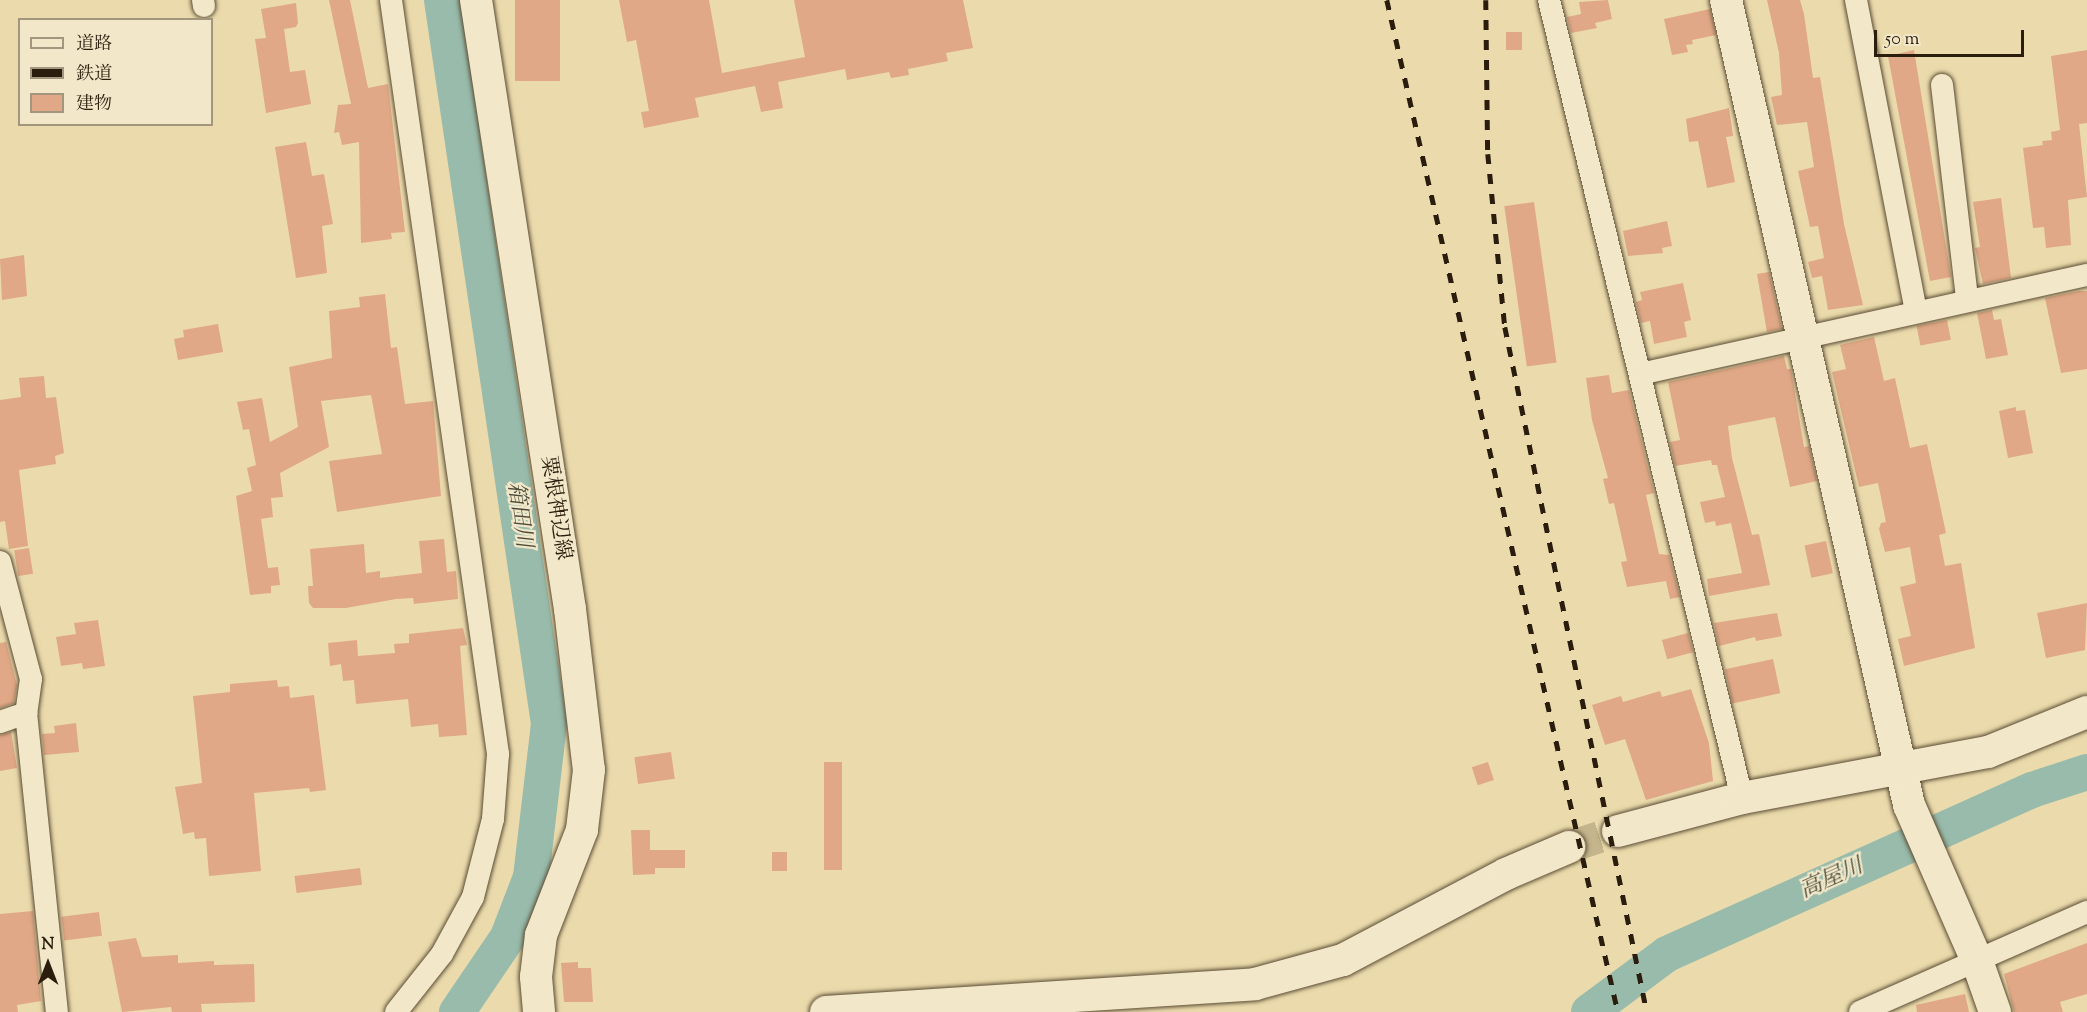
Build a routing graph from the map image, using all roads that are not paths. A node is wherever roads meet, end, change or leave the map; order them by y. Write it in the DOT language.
graph roads {
  1 [pos="391,0"];
  2 [pos="476,0"];
  3 [pos="1549,0"];
  4 [pos="1726,0"];
  5 [pos="1856,0"];
  6 [pos="1942,85"];
  7 [pos="2087,275"];
  8 [pos="1967,299"];
  9 [pos="1916,311"];
  10 [pos="1804,339"];
  11 [pos="1640,374"];
  12 [pos="0,561"];
  13 [pos="26,712"];
  14 [pos="2087,712"];
  15 [pos="0,722"];
  16 [pos="1900,770"];
  17 [pos="1742,798"];
  18 [pos="1618,831"];
  19 [pos="1569,847"];
  20 [pos="2087,912"];
  21 [pos="1974,955"];
  22 [pos="57,1012"];
  23 [pos="396,1012"];
  24 [pos="539,1012"];
  25 [pos="826,1012"];
  26 [pos="1860,1012"];
  27 [pos="1995,1012"];
  1 -- 23 [label="street"];
  2 -- 24 [label="street, 粟根神辺線"];
  3 -- 11 [label="street"];
  4 -- 10 [label="street"];
  5 -- 9 [label="street"];
  6 -- 8 [label="street"];
  7 -- 8 [label="street"];
  8 -- 9 [label="street"];
  9 -- 10 [label="street"];
  10 -- 11 [label="street"];
  10 -- 16 [label="street"];
  11 -- 17 [label="street"];
  12 -- 13 [label="street"];
  13 -- 15 [label="street"];
  13 -- 22 [label="street"];
  14 -- 16 [label="street"];
  16 -- 17 [label="street"];
  16 -- 21 [label="street"];
  17 -- 18 [label="street"];
  19 -- 25 [label="street"];
  20 -- 21 [label="street"];
  21 -- 26 [label="street"];
  21 -- 27 [label="street"];
}
